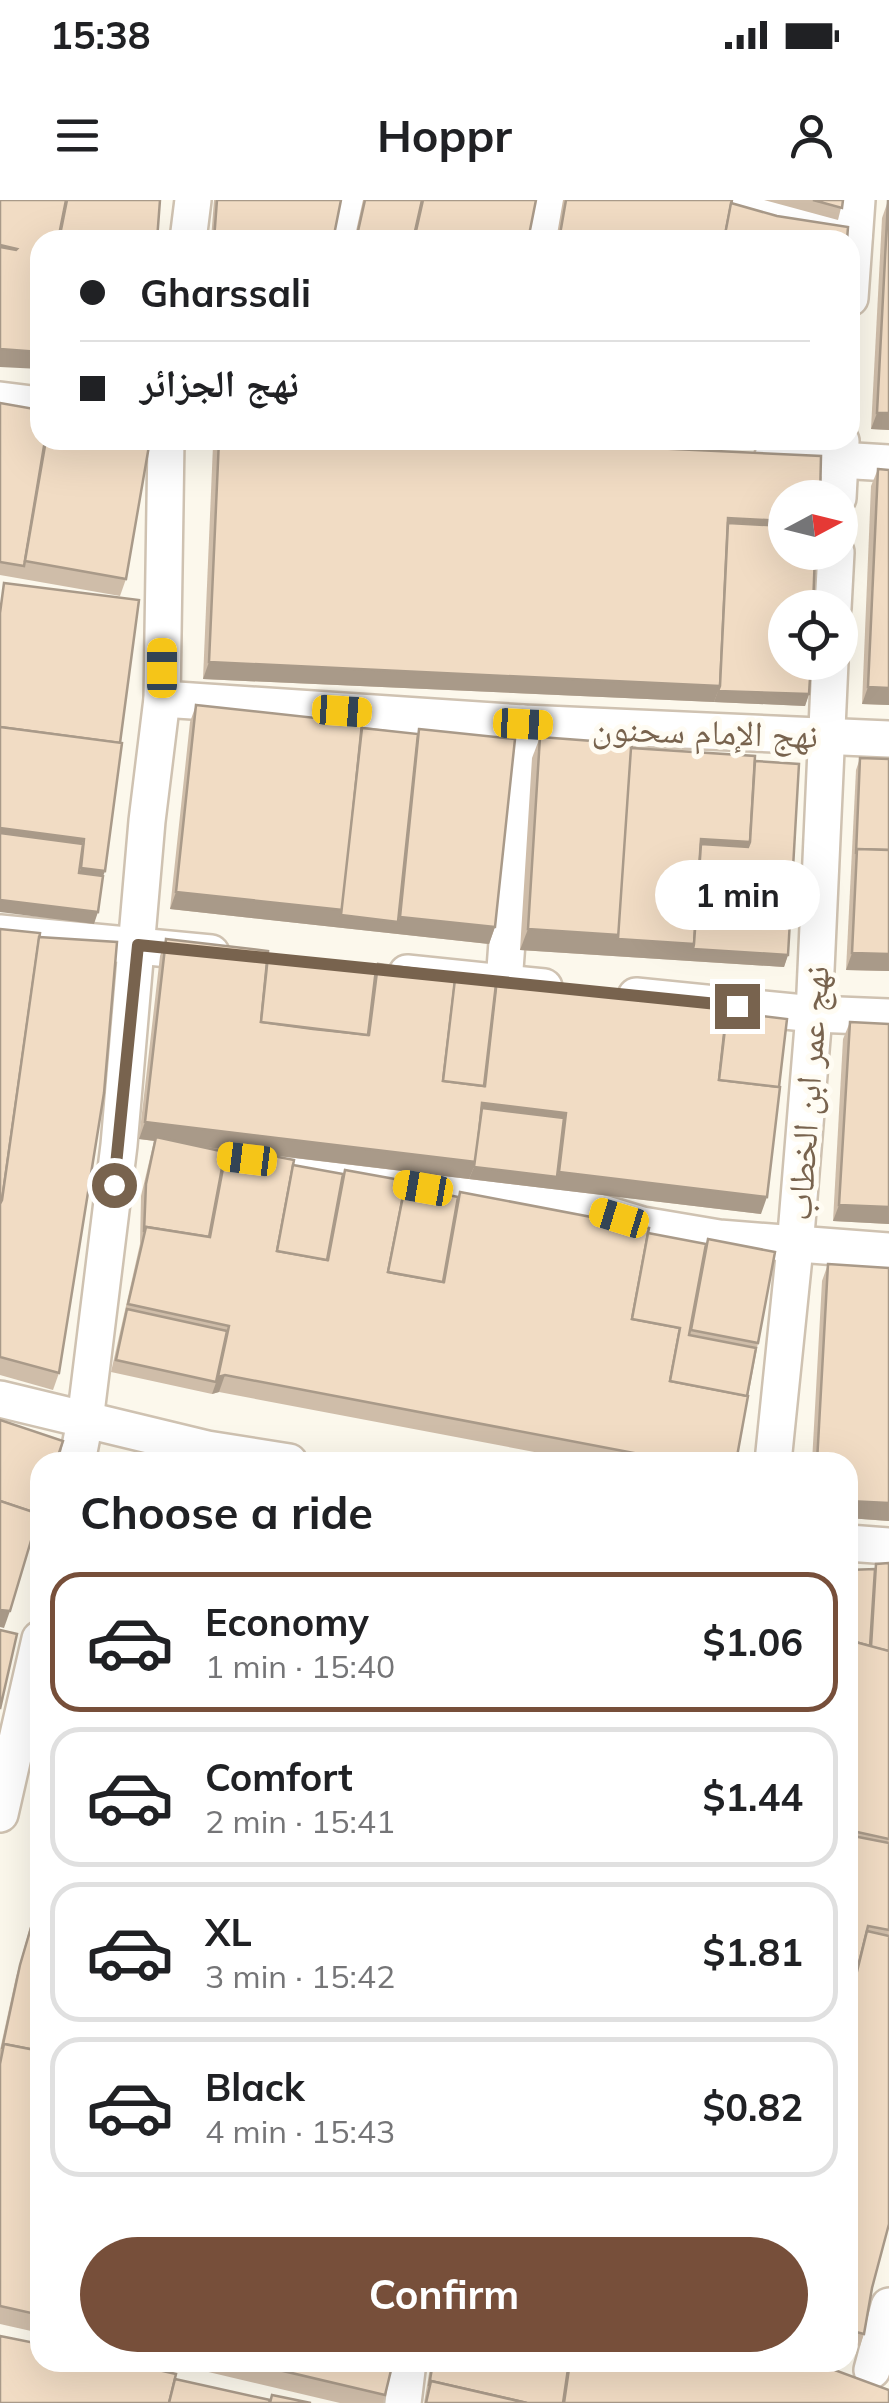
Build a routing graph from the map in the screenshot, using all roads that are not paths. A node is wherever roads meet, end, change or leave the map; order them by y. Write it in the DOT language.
graph roads {
  1 [pos="193,200"];
  2 [pos="348,200"];
  3 [pos="546,200"];
  4 [pos="727,200"];
  5 [pos="857,200"];
  6 [pos="189,230"];
  7 [pos="343,230"];
  8 [pos="542,230"];
  9 [pos="830,230"];
  10 [pos="855,230"];
  11 [pos="0,400"];
  12 [pos="30,404"];
  13 [pos="166,450"];
  14 [pos="840,450"];
  15 [pos="742,454"];
  16 [pos="889,463"];
  17 [pos="839,480"];
  18 [pos="123,603"];
  19 [pos="162,608"];
  20 [pos="829,680"];
  21 [pos="162,699"];
  22 [pos="523,724"];
  23 [pos="827,736"];
  24 [pos="889,739"];
  25 [pos="0,933"];
  26 [pos="138,945"];
  27 [pos="246,956"];
  28 [pos="376,970"];
  29 [pos="504,983"];
  30 [pos="814,1014"];
  31 [pos="889,1017"];
  32 [pos="247,1159"];
  33 [pos="796,1246"];
  34 [pos="889,1251"];
  35 [pos="0,1400"];
  36 [pos="86,1421"];
  37 [pos="79,1452"];
  38 [pos="225,1452"];
  39 [pos="774,1452"];
  40 [pos="858,1544"];
  41 [pos="889,1546"];
  42 [pos="0,1642"];
  43 [pos="30,1644"];
  44 [pos="30,1679"];
  45 [pos="6,1771"];
  46 [pos="0,1814"];
  47 [pos="889,2306"];
  48 [pos="867,2369"];
  49 [pos="407,2372"];
  50 [pos="403,2403"];
  1 -- 6 [label="street"];
  2 -- 7 [label="street"];
  3 -- 8 [label="street"];
  4 -- 9 [label="street"];
  5 -- 10 [label="street"];
  11 -- 12 [label="street"];
  13 -- 19 [label="street"];
  14 -- 15 [label="street"];
  14 -- 16 [label="street"];
  14 -- 17 [label="street"];
  18 -- 19 [label="street"];
  19 -- 21 [label="street"];
  20 -- 23 [label="street, نهج عمر ابن الخطاب"];
  21 -- 22 [label="street, نهج الإمام سحنون"];
  21 -- 26 [label="street"];
  22 -- 23 [label="street, نهج الإمام سحنون"];
  22 -- 29 [label="street"];
  23 -- 24 [label="street, نهج الإمام سحنون"];
  23 -- 30 [label="street, نهج عمر ابن الخطاب"];
  25 -- 26 [label="street"];
  26 -- 27 [label="street"];
  26 -- 36 [label="street"];
  28 -- 29 [label="street"];
  29 -- 30 [label="street"];
  30 -- 31 [label="street"];
  30 -- 33 [label="street, نهج عمر ابن الخطاب"];
  32 -- 33 [label="street"];
  33 -- 34 [label="street"];
  33 -- 39 [label="street, نهج عمر ابن الخطاب"];
  35 -- 36 [label="street"];
  36 -- 37 [label="street"];
  36 -- 38 [label="street"];
  40 -- 41 [label="street"];
  42 -- 43 [label="street"];
  44 -- 45 [label="street"];
  45 -- 46 [label="street"];
  47 -- 48 [label="street"];
  49 -- 50 [label="street"];
}
